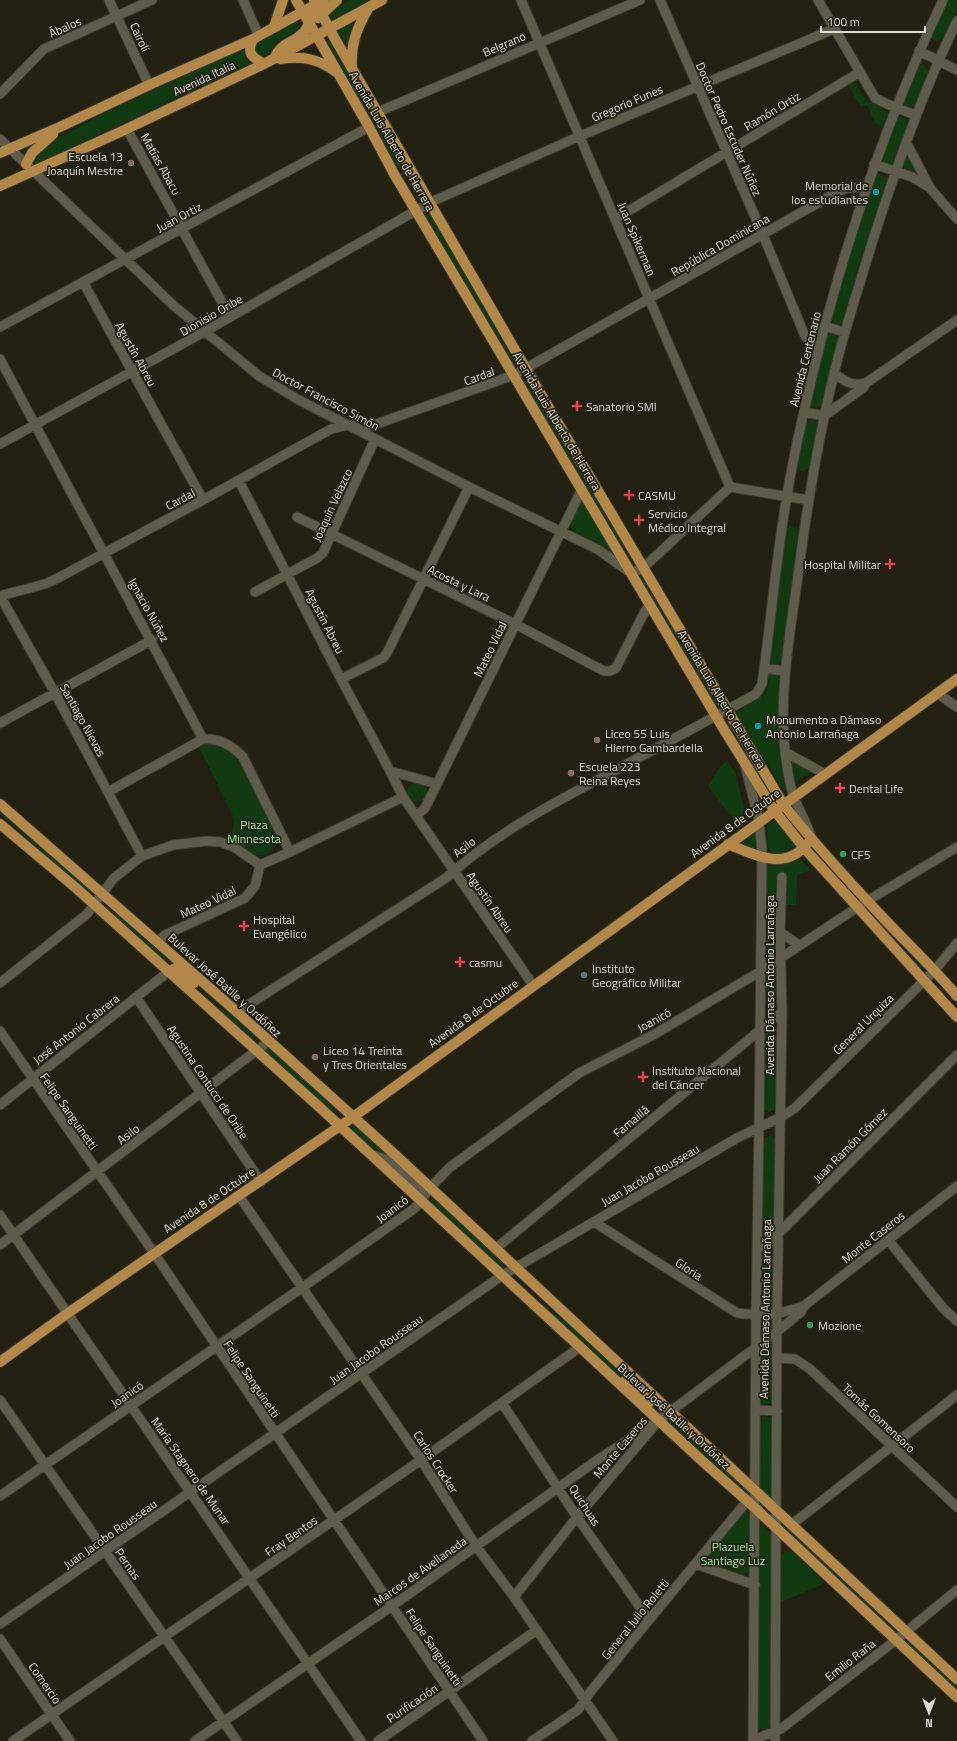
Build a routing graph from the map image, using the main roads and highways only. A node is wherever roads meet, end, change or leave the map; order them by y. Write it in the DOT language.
graph roads {
  1 [pos="283,0"];
  2 [pos="296,0"];
  3 [pos="337,0"];
  4 [pos="382,0"];
  5 [pos="318,1"];
  6 [pos="368,9"];
  7 [pos="303,12"];
  8 [pos="321,14"];
  9 [pos="309,22"];
  10 [pos="274,27"];
  11 [pos="329,29"];
  12 [pos="317,36"];
  13 [pos="256,37"];
  14 [pos="274,59"];
  15 [pos="264,64"];
  16 [pos="353,70"];
  17 [pos="339,74"];
  18 [pos="62,126"];
  19 [pos="0,153"];
  20 [pos="26,164"];
  21 [pos="0,186"];
  22 [pos="957,679"];
  23 [pos="0,804"];
  24 [pos="783,804"];
  25 [pos="774,810"];
  26 [pos="0,824"];
  27 [pos="810,837"];
  28 [pos="728,844"];
  29 [pos="804,848"];
  30 [pos="168,972"];
  31 [pos="957,996"];
  32 [pos="234,1010"];
  33 [pos="957,1017"];
  34 [pos="353,1117"];
  35 [pos="339,1126"];
  36 [pos="503,1275"];
  37 [pos="572,1319"];
  38 [pos="0,1362"];
  39 [pos="614,1378"];
  40 [pos="670,1411"];
  41 [pos="957,1679"];
  42 [pos="957,1697"];
  1 -- 10 [label="main road"];
  2 -- 7 [label="main road, Avenida Luis Alberto de Herrera"];
  3 -- 8 [label="main road"];
  4 -- 6 [label="main road, Avenida Italia"];
  5 -- 7 [label="main road, Avenida Italia"];
  5 -- 8 [label="main road, Avenida Luis Alberto de Herrera"];
  5 -- 9 [label="main road"];
  6 -- 11 [label="main road, Avenida Italia"];
  6 -- 16 [label="main road"];
  7 -- 9 [label="main road, Avenida Luis Alberto de Herrera"];
  7 -- 10 [label="main road, Avenida Italia"];
  8 -- 11 [label="main road, Avenida Luis Alberto de Herrera"];
  8 -- 12 [label="main road"];
  9 -- 12 [label="main road, Avenida Luis Alberto de Herrera"];
  9 -- 14 [label="main road"];
  10 -- 13 [label="main road, Avenida Italia"];
  11 -- 12 [label="main road, Avenida Italia"];
  11 -- 16 [label="main road, Avenida Luis Alberto de Herrera"];
  12 -- 14 [label="main road, Avenida Italia"];
  12 -- 17 [label="main road, Avenida Luis Alberto de Herrera"];
  13 -- 15 [label="main road"];
  13 -- 18 [label="main road, Avenida Italia"];
  14 -- 15 [label="main road, Avenida Italia"];
  14 -- 17 [label="main road"];
  15 -- 21 [label="main road, Avenida Italia"];
  16 -- 24 [label="main road, Avenida Luis Alberto de Herrera"];
  17 -- 25 [label="main road, Avenida Luis Alberto de Herrera"];
  18 -- 19 [label="main road, Avenida Italia"];
  18 -- 20 [label="main road"];
  22 -- 24 [label="main road, Avenida 8 de Octubre"];
  23 -- 32 [label="main road, Bulevar José Batlle y Ordóñez"];
  24 -- 25 [label="main road, Avenida 8 de Octubre"];
  24 -- 27 [label="main road, Avenida Luis Alberto de Herrera"];
  25 -- 28 [label="main road, Avenida 8 de Octubre"];
  25 -- 29 [label="main road, Avenida Luis Alberto de Herrera"];
  26 -- 30 [label="main road, Bulevar José Batlle y Ordóñez"];
  27 -- 29 [label="main road"];
  27 -- 31 [label="main road, Avenida Luis Alberto de Herrera"];
  28 -- 29 [label="main road"];
  28 -- 34 [label="main road, Avenida 8 de Octubre"];
  29 -- 33 [label="main road, Avenida Luis Alberto de Herrera"];
  30 -- 32 [label="main road"];
  30 -- 35 [label="main road, Bulevar José Batlle y Ordóñez"];
  32 -- 34 [label="main road, Bulevar José Batlle y Ordóñez"];
  34 -- 35 [label="main road, Avenida 8 de Octubre"];
  34 -- 37 [label="main road, Bulevar José Batlle y Ordóñez"];
  35 -- 36 [label="main road, Bulevar José Batlle y Ordóñez"];
  35 -- 38 [label="main road, Avenida 8 de Octubre"];
  36 -- 37 [label="main road"];
  36 -- 39 [label="main road, Bulevar José Batlle y Ordóñez"];
  37 -- 40 [label="main road, Bulevar José Batlle y Ordóñez"];
  39 -- 40 [label="main road"];
  39 -- 42 [label="main road, Bulevar José Batlle y Ordóñez"];
  40 -- 41 [label="main road, Bulevar José Batlle y Ordóñez"];
}
